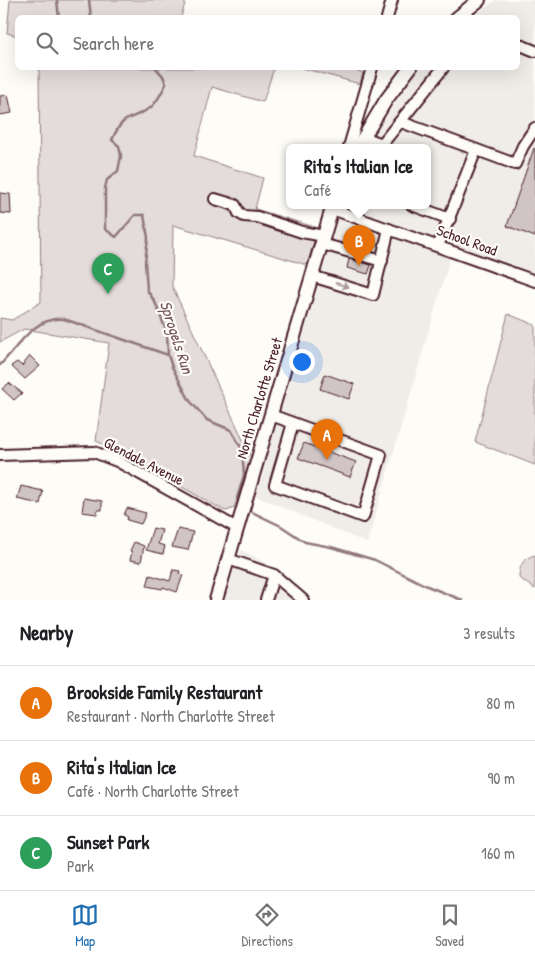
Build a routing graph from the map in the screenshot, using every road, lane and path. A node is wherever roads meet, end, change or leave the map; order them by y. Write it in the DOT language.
graph roads {
  1 [pos="392,0"];
  2 [pos="479,0"];
  3 [pos="387,15"];
  4 [pos="461,15"];
  5 [pos="520,45"];
  6 [pos="535,51"];
  7 [pos="371,70"];
  8 [pos="408,70"];
  9 [pos="440,70"];
  10 [pos="401,122"];
  11 [pos="535,128"];
  12 [pos="360,142"];
  13 [pos="350,144"];
  14 [pos="384,144"];
  15 [pos="476,150"];
  16 [pos="215,198"];
  17 [pos="332,209"];
  18 [pos="338,209"];
  19 [pos="423,209"];
  20 [pos="450,219"];
  21 [pos="389,229"];
  22 [pos="323,240"];
  23 [pos="438,246"];
  24 [pos="382,261"];
  25 [pos="312,276"];
  26 [pos="535,281"];
  27 [pos="271,415"];
  28 [pos="293,422"];
  29 [pos="0,455"];
  30 [pos="237,528"];
  31 [pos="228,559"];
  32 [pos="274,575"];
  33 [pos="216,600"];
  34 [pos="266,600"];
  35 [pos="303,600"];
  1 -- 3 [label="street"];
  2 -- 4 [label="main road"];
  5 -- 6 [label="street"];
  7 -- 13 [label="street"];
  8 -- 12 [label="main road"];
  9 -- 10 [label="street"];
  10 -- 14 [label="street"];
  10 -- 15 [label="street"];
  11 -- 15 [label="street"];
  15 -- 20 [label="street"];
  16 -- 22 [label="street"];
  17 -- 22 [label="main road, North Charlotte Street"];
  18 -- 21 [label="street, School Road"];
  19 -- 20 [label="street"];
  20 -- 23 [label="street"];
  21 -- 23 [label="street, School Road"];
  21 -- 24 [label="street"];
  22 -- 24 [label="street"];
  22 -- 25 [label="main road, North Charlotte Street"];
  23 -- 26 [label="street, School Road"];
  25 -- 24 [label="street, one-way"];
  25 -- 27 [label="main road, North Charlotte Street"];
  27 -- 28 [label="street"];
  27 -- 30 [label="main road, North Charlotte Street"];
  28 -- 28 [label="street"];
  29 -- 30 [label="street, Glendale Avenue"];
  30 -- 31 [label="main road, North Charlotte Street"];
  31 -- 32 [label="street"];
  31 -- 33 [label="main road, North Charlotte Street"];
  32 -- 34 [label="street"];
  32 -- 35 [label="street"];
}
